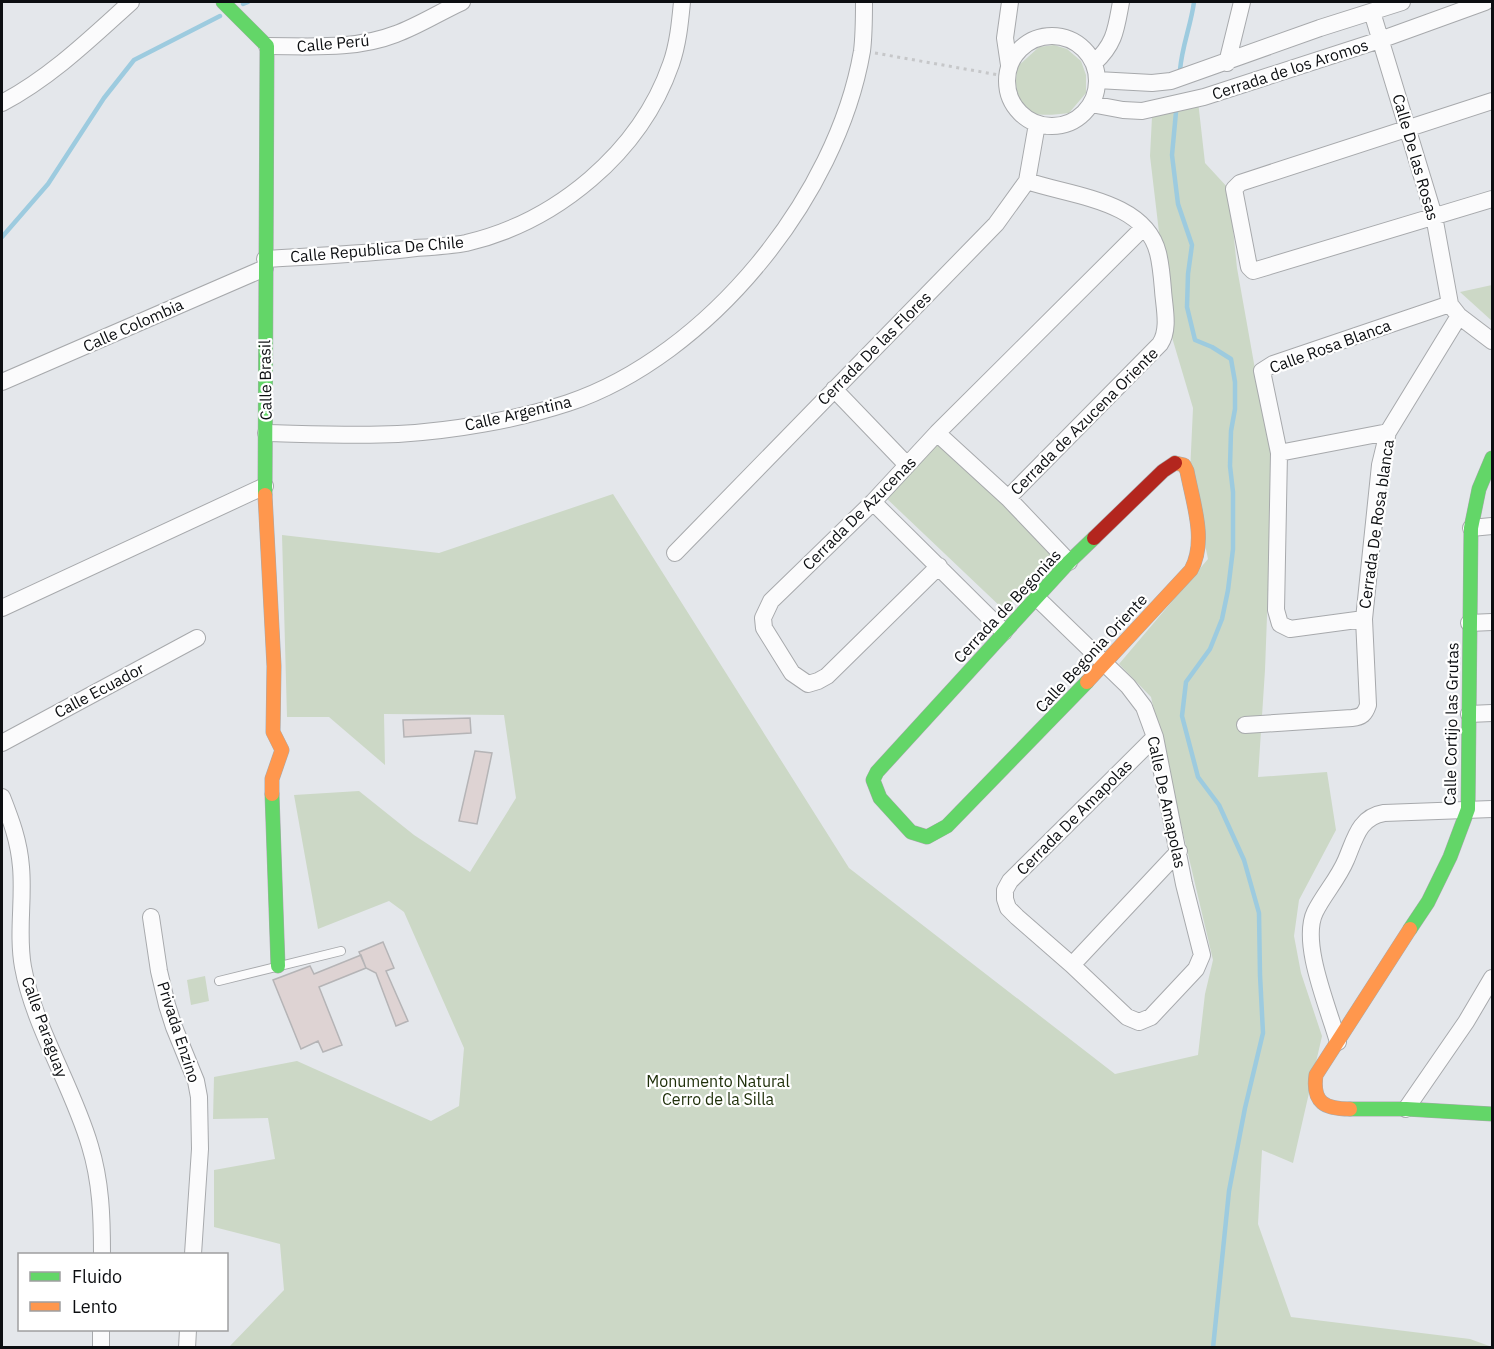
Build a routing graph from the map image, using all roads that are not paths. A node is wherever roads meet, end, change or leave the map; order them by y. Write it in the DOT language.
graph roads {
  1 [pos="131,2"];
  2 [pos="223,2"];
  3 [pos="462,2"];
  4 [pos="682,2"];
  5 [pos="864,2"];
  6 [pos="1010,2"];
  7 [pos="1121,2"];
  8 [pos="1242,2"];
  9 [pos="1402,2"];
  10 [pos="1485,2"];
  11 [pos="1372,12"];
  12 [pos="1380,40"];
  13 [pos="267,46"];
  14 [pos="1094,63"];
  15 [pos="1227,63"];
  16 [pos="1008,70"];
  17 [pos="1097,80"];
  18 [pos="1492,101"];
  19 [pos="2,103"];
  20 [pos="1091,104"];
  21 [pos="1037,124"];
  22 [pos="1407,128"];
  23 [pos="1027,181"];
  24 [pos="1492,199"];
  25 [pos="1434,216"];
  26 [pos="1143,228"];
  27 [pos="265,263"];
  28 [pos="1454,310"];
  29 [pos="1492,341"];
  30 [pos="2,382"];
  31 [pos="834,389"];
  32 [pos="1388,432"];
  33 [pos="266,433"];
  34 [pos="937,433"];
  35 [pos="1279,453"];
  36 [pos="1492,458"];
  37 [pos="1175,463"];
  38 [pos="907,465"];
  39 [pos="265,486"];
  40 [pos="1008,498"];
  41 [pos="873,502"];
  42 [pos="1492,526"];
  43 [pos="1470,528"];
  44 [pos="675,553"];
  45 [pos="1069,562"];
  46 [pos="939,566"];
  47 [pos="1037,598"];
  48 [pos="2,608"];
  49 [pos="1364,619"];
  50 [pos="1492,622"];
  51 [pos="1469,623"];
  52 [pos="1004,632"];
  53 [pos="197,638"];
  54 [pos="1106,663"];
  55 [pos="1492,713"];
  56 [pos="1469,714"];
  57 [pos="1245,725"];
  58 [pos="1155,737"];
  59 [pos="2,743"];
  60 [pos="2,797"];
  61 [pos="1468,809"];
  62 [pos="1492,809"];
  63 [pos="927,837"];
  64 [pos="1179,851"];
  65 [pos="152,917"];
  66 [pos="341,951"];
  67 [pos="1072,965"];
  68 [pos="278,966"];
  69 [pos="1492,978"];
  70 [pos="219,981"];
  71 [pos="1138,1022"];
  72 [pos="1338,1042"];
  73 [pos="1406,1108"];
  74 [pos="1492,1114"];
  75 [pos="102,1253"];
  76 [pos="193,1253"];
  77 [pos="101,1331"];
  78 [pos="188,1331"];
  79 [pos="100,1347"];
  80 [pos="187,1347"];
  1 -- 19 [label="street"];
  2 -- 13 [label="street"];
  3 -- 13 [label="street, Calle Perú"];
  4 -- 27 [label="street, Calle Republica De Chile"];
  5 -- 33 [label="street, Calle Argentina"];
  6 -- 16 [label="street"];
  7 -- 14 [label="street"];
  8 -- 15 [label="street"];
  9 -- 11 [label="street, Cerrada de los Aromos"];
  10 -- 12 [label="street, Cerrada de los Aromos"];
  11 -- 12 [label="street, Calle De las Rosas"];
  11 -- 15 [label="street, Cerrada de los Aromos"];
  12 -- 20 [label="street, Cerrada de los Aromos"];
  12 -- 22 [label="street, Calle De las Rosas"];
  13 -- 27 [label="street, Calle Brasil"];
  14 -- 16 [label="street"];
  14 -- 17 [label="street"];
  15 -- 17 [label="street, Cerrada de los Aromos"];
  16 -- 21 [label="street"];
  17 -- 20 [label="street"];
  18 -- 22 [label="street"];
  20 -- 21 [label="street"];
  21 -- 23 [label="street, Cerrada De las Flores"];
  22 -- 25 [label="street, Calle De las Rosas"];
  22 -- 25 [label="street"];
  23 -- 26 [label="street"];
  23 -- 31 [label="street, Cerrada De las Flores"];
  24 -- 25 [label="street"];
  25 -- 28 [label="street, Calle De las Rosas"];
  26 -- 34 [label="street, Cerrada De Azucenas"];
  26 -- 40 [label="street, Cerrada de Azucena Oriente"];
  27 -- 30 [label="street, Calle Colombia"];
  27 -- 33 [label="street, Calle Brasil"];
  28 -- 29 [label="street"];
  28 -- 32 [label="street, Cerrada De Rosa blanca"];
  28 -- 35 [label="street, Calle Rosa Blanca"];
  31 -- 38 [label="street"];
  31 -- 44 [label="street, Cerrada De las Flores"];
  32 -- 35 [label="street"];
  32 -- 49 [label="street, Cerrada De Rosa blanca"];
  33 -- 39 [label="street, Calle Brasil"];
  34 -- 38 [label="street, Cerrada De Azucenas"];
  34 -- 40 [label="street"];
  35 -- 49 [label="street, Calle Rosa Blanca"];
  36 -- 43 [label="street, Calle Cortijo las Grutas"];
  37 -- 45 [label="street, Cerrada de Begonias"];
  37 -- 54 [label="street, Calle Begonia Oriente"];
  38 -- 41 [label="street, Cerrada De Azucenas"];
  39 -- 48 [label="street"];
  39 -- 68 [label="street, Calle Brasil"];
  40 -- 45 [label="street"];
  41 -- 46 [label="street"];
  41 -- 46 [label="street, Cerrada De Azucenas"];
  42 -- 43 [label="street"];
  43 -- 51 [label="street, Calle Cortijo las Grutas"];
  45 -- 47 [label="street, Cerrada de Begonias"];
  46 -- 52 [label="street"];
  47 -- 52 [label="street, Cerrada de Begonias"];
  47 -- 54 [label="street, Calle De Amapolas"];
  49 -- 57 [label="street, Cerrada De Rosa blanca"];
  50 -- 51 [label="street"];
  51 -- 56 [label="street, Calle Cortijo las Grutas"];
  52 -- 63 [label="street, Cerrada de Begonias"];
  53 -- 59 [label="street, Calle Ecuador"];
  54 -- 58 [label="street, Calle De Amapolas"];
  54 -- 63 [label="street, Calle Begonia Oriente"];
  55 -- 56 [label="street"];
  56 -- 61 [label="street, Calle Cortijo las Grutas"];
  58 -- 64 [label="street, Calle De Amapolas"];
  58 -- 67 [label="street, Cerrada De Amapolas"];
  60 -- 75 [label="street, Calle Paraguay"];
  61 -- 62 [label="street"];
  61 -- 72 [label="street, Calle Cortijo las Grutas"];
  61 -- 72 [label="street"];
  64 -- 67 [label="street"];
  64 -- 71 [label="street, Calle De Amapolas"];
  65 -- 76 [label="street, Privada Enzino"];
  66 -- 68 [label="lane"];
  67 -- 71 [label="street, Cerrada De Amapolas"];
  68 -- 70 [label="lane"];
  69 -- 73 [label="street"];
  72 -- 73 [label="street, Calle Cortijo las Grutas"];
  73 -- 74 [label="street"];
  77 -- 79 [label="street"];
  78 -- 80 [label="street"];
}
